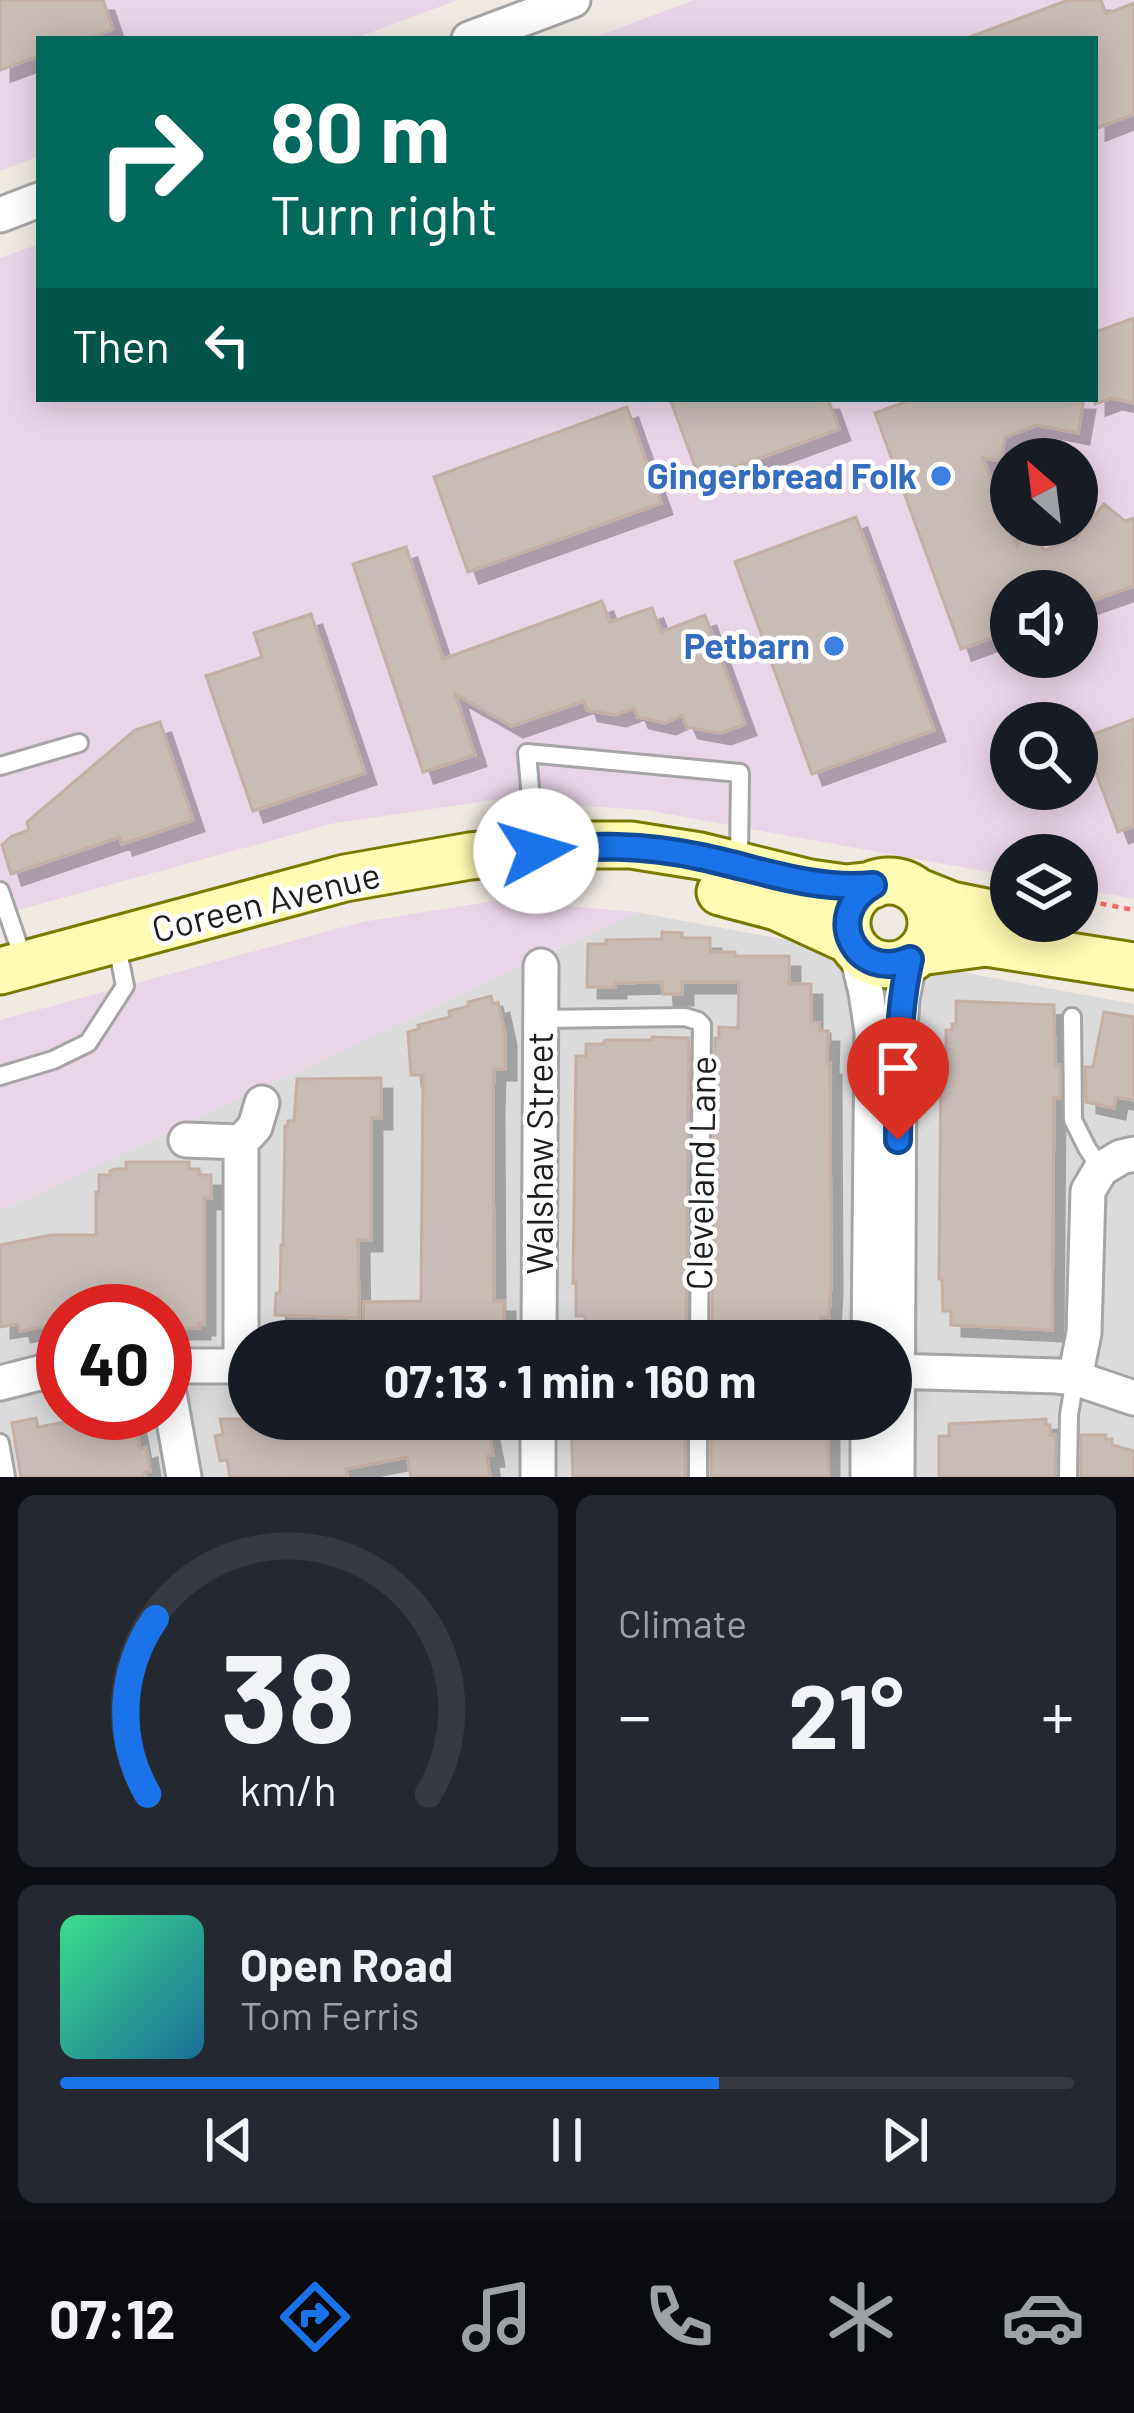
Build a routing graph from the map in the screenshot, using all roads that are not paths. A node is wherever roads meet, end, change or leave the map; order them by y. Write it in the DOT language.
graph roads {
  1 [pos="573,0"];
  2 [pos="477,36"];
  3 [pos="36,201"];
  4 [pos="0,215"];
  5 [pos="79,743"];
  6 [pos="0,766"];
  7 [pos="536,851"];
  8 [pos="739,867"];
  9 [pos="895,888"];
  10 [pos="0,890"];
  11 [pos="990,913"];
  12 [pos="1098,933"];
  13 [pos="116,940"];
  14 [pos="1134,940"];
  15 [pos="853,944"];
  16 [pos="915,955"];
  17 [pos="542,966"];
  18 [pos="1134,966"];
  19 [pos="13,968"];
  20 [pos="1072,1017"];
  21 [pos="541,1019"];
  22 [pos="0,1076"];
  23 [pos="262,1103"];
  24 [pos="186,1140"];
  25 [pos="241,1142"];
  26 [pos="1134,1154"];
  27 [pos="1101,1168"];
  28 [pos="244,1320"];
  29 [pos="539,1320"];
  30 [pos="699,1320"];
  31 [pos="869,1320"];
  32 [pos="896,1320"];
  33 [pos="228,1367"];
  34 [pos="192,1368"];
  35 [pos="912,1371"];
  36 [pos="36,1374"];
  37 [pos="1075,1378"];
  38 [pos="0,1383"];
  39 [pos="1134,1398"];
  40 [pos="177,1440"];
  41 [pos="538,1440"];
  42 [pos="698,1440"];
  43 [pos="868,1440"];
  44 [pos="896,1440"];
  45 [pos="0,1442"];
  46 [pos="6,1477"];
  47 [pos="184,1477"];
  48 [pos="538,1477"];
  49 [pos="698,1477"];
  50 [pos="868,1477"];
  51 [pos="897,1477"];
  52 [pos="1068,1477"];
  1 -- 2 [label="street"];
  3 -- 4 [label="street"];
  5 -- 6 [label="lane"];
  7 -- 8 [label="street, Coreen Avenue"];
  7 -- 8 [label="lane"];
  7 -- 13 [label="street, Coreen Avenue"];
  7 -- 15 [label="street, Coreen Avenue"];
  8 -- 9 [label="street, Coreen Avenue"];
  9 -- 11 [label="street, Coreen Avenue"];
  9 -- 15 [label="street"];
  9 -- 16 [label="street"];
  10 -- 19 [label="lane"];
  12 -- 14 [label="street"];
  13 -- 19 [label="street, Coreen Avenue"];
  13 -- 22 [label="lane"];
  15 -- 16 [label="street"];
  15 -- 31 [label="street"];
  16 -- 18 [label="street"];
  16 -- 32 [label="street"];
  17 -- 21 [label="street, Walshaw Street"];
  20 -- 27 [label="lane"];
  21 -- 29 [label="street, Walshaw Street"];
  21 -- 30 [label="lane, Cleveland Lane"];
  23 -- 25 [label="street"];
  24 -- 25 [label="street"];
  25 -- 28 [label="street"];
  26 -- 27 [label="street"];
  27 -- 37 [label="street"];
  33 -- 34 [label="street"];
  35 -- 37 [label="street"];
  36 -- 38 [label="street"];
  37 -- 39 [label="street"];
  37 -- 52 [label="lane"];
  40 -- 47 [label="street"];
  41 -- 48 [label="street"];
  42 -- 49 [label="lane"];
  43 -- 50 [label="street"];
  44 -- 51 [label="street"];
  45 -- 46 [label="lane"];
}
